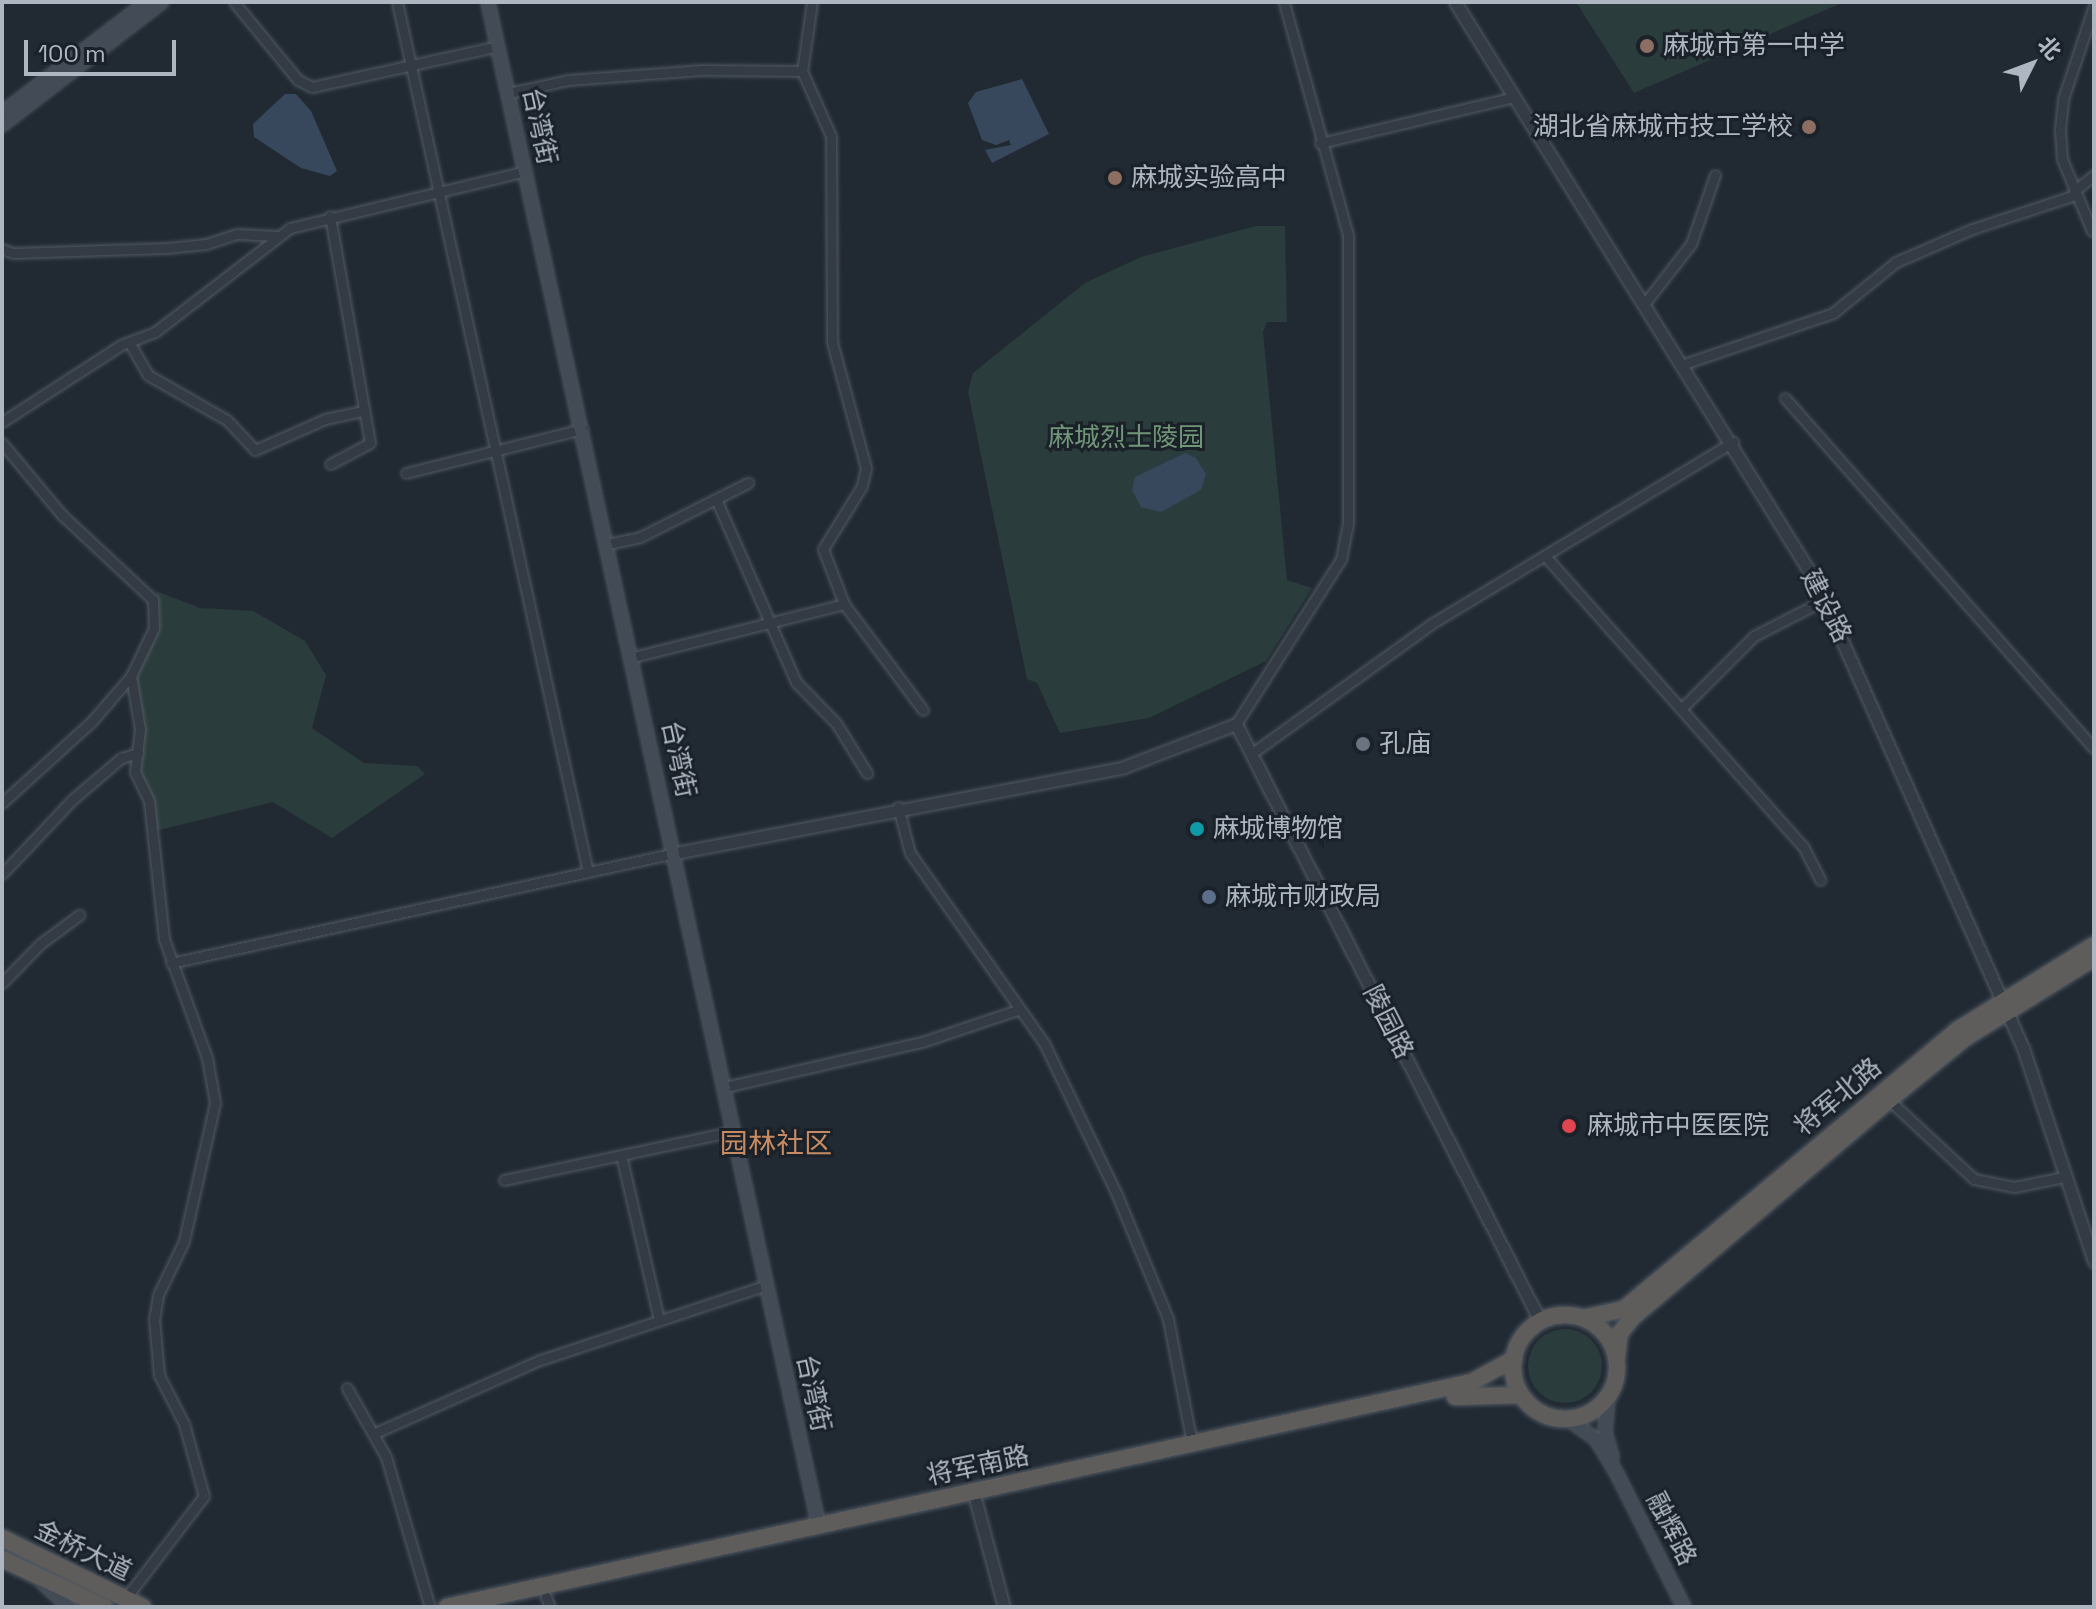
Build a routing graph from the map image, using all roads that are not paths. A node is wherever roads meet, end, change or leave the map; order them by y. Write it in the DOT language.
graph roads {
  1 [pos="147,2"];
  2 [pos="162,2"];
  3 [pos="234,2"];
  4 [pos="397,2"];
  5 [pos="488,2"];
  6 [pos="812,2"];
  7 [pos="1284,2"];
  8 [pos="1455,2"];
  9 [pos="2094,6"];
  10 [pos="499,46"];
  11 [pos="411,66"];
  12 [pos="802,71"];
  13 [pos="509,93"];
  14 [pos="1515,97"];
  15 [pos="2,113"];
  16 [pos="2,125"];
  17 [pos="1320,143"];
  18 [pos="526,171"];
  19 [pos="1715,175"];
  20 [pos="2094,175"];
  21 [pos="438,191"];
  22 [pos="2074,193"];
  23 [pos="330,216"];
  24 [pos="2092,231"];
  25 [pos="277,236"];
  26 [pos="2,249"];
  27 [pos="1645,303"];
  28 [pos="129,342"];
  29 [pos="1684,364"];
  30 [pos="1785,398"];
  31 [pos="364,411"];
  32 [pos="2,422"];
  33 [pos="583,429"];
  34 [pos="1733,442"];
  35 [pos="2,443"];
  36 [pos="495,451"];
  37 [pos="330,464"];
  38 [pos="406,473"];
  39 [pos="748,483"];
  40 [pos="716,499"];
  41 [pos="608,544"];
  42 [pos="1546,557"];
  43 [pos="1824,600"];
  44 [pos="844,604"];
  45 [pos="769,620"];
  46 [pos="633,657"];
  47 [pos="131,676"];
  48 [pos="1681,709"];
  49 [pos="923,710"];
  50 [pos="1236,724"];
  51 [pos="2094,748"];
  52 [pos="138,753"];
  53 [pos="1251,754"];
  54 [pos="867,773"];
  55 [pos="2,803"];
  56 [pos="898,807"];
  57 [pos="675,853"];
  58 [pos="588,872"];
  59 [pos="2,874"];
  60 [pos="1820,880"];
  61 [pos="79,915"];
  62 [pos="2094,945"];
  63 [pos="2094,958"];
  64 [pos="171,963"];
  65 [pos="2,983"];
  66 [pos="2005,1006"];
  67 [pos="1017,1010"];
  68 [pos="725,1087"];
  69 [pos="1889,1100"];
  70 [pos="734,1131"];
  71 [pos="621,1155"];
  72 [pos="2064,1177"];
  73 [pos="504,1180"];
  74 [pos="2094,1261"];
  75 [pos="767,1285"];
  76 [pos="1583,1318"];
  77 [pos="659,1319"];
  78 [pos="1540,1321"];
  79 [pos="1617,1356"];
  80 [pos="1514,1359"];
  81 [pos="347,1388"];
  82 [pos="1521,1395"];
  83 [pos="1608,1399"];
  84 [pos="1568,1419"];
  85 [pos="375,1433"];
  86 [pos="1192,1444"];
  87 [pos="1616,1472"];
  88 [pos="976,1502"];
  89 [pos="819,1526"];
  90 [pos="2,1538"];
  91 [pos="2,1559"];
  92 [pos="33,1575"];
  93 [pos="125,1599"];
  94 [pos="548,1602"];
  95 [pos="69,1607"];
  96 [pos="104,1607"];
  97 [pos="143,1607"];
  98 [pos="430,1607"];
  99 [pos="447,1607"];
  100 [pos="500,1607"];
  101 [pos="1004,1607"];
  102 [pos="1684,1607"];
  1 -- 15 [label="main road"];
  2 -- 16 [label="main road"];
  3 -- 11 [label="street"];
  4 -- 11 [label="street"];
  5 -- 10 [label="main road, 台湾街"];
  6 -- 12 [label="street"];
  7 -- 17 [label="street"];
  8 -- 14 [label="street, 建设路"];
  9 -- 22 [label="street"];
  10 -- 11 [label="street"];
  10 -- 13 [label="main road, 台湾街"];
  11 -- 21 [label="street"];
  12 -- 13 [label="street"];
  12 -- 44 [label="street"];
  13 -- 18 [label="main road, 台湾街"];
  14 -- 17 [label="street"];
  14 -- 27 [label="street, 建设路"];
  17 -- 50 [label="street"];
  18 -- 21 [label="street"];
  18 -- 33 [label="main road, 台湾街"];
  19 -- 27 [label="street"];
  20 -- 22 [label="street"];
  21 -- 23 [label="street"];
  21 -- 36 [label="street"];
  22 -- 24 [label="street"];
  22 -- 29 [label="street"];
  23 -- 25 [label="street"];
  23 -- 31 [label="street"];
  25 -- 26 [label="street"];
  25 -- 28 [label="street"];
  27 -- 29 [label="street, 建设路"];
  28 -- 31 [label="street"];
  28 -- 32 [label="street"];
  29 -- 34 [label="street, 建设路"];
  30 -- 51 [label="street"];
  31 -- 37 [label="street"];
  33 -- 36 [label="street"];
  33 -- 41 [label="main road, 台湾街"];
  34 -- 42 [label="street"];
  34 -- 43 [label="street, 建设路"];
  35 -- 47 [label="street"];
  36 -- 38 [label="street"];
  36 -- 58 [label="street"];
  39 -- 40 [label="street"];
  40 -- 41 [label="street"];
  40 -- 45 [label="street"];
  41 -- 46 [label="main road, 台湾街"];
  42 -- 48 [label="street"];
  42 -- 53 [label="street"];
  43 -- 48 [label="street"];
  43 -- 66 [label="street, 建设路"];
  44 -- 45 [label="street"];
  44 -- 49 [label="street"];
  45 -- 46 [label="street"];
  45 -- 54 [label="street"];
  46 -- 57 [label="main road, 台湾街"];
  47 -- 52 [label="street"];
  47 -- 55 [label="street"];
  48 -- 60 [label="street"];
  50 -- 53 [label="street, 陵园路"];
  50 -- 56 [label="street"];
  52 -- 59 [label="street"];
  52 -- 64 [label="street"];
  53 -- 78 [label="street, 陵园路"];
  56 -- 57 [label="street"];
  56 -- 67 [label="street"];
  57 -- 58 [label="street"];
  57 -- 68 [label="main road, 台湾街"];
  58 -- 64 [label="street"];
  61 -- 65 [label="street"];
  62 -- 66 [label="highway, 将军北路"];
  63 -- 66 [label="highway, 将军北路"];
  64 -- 93 [label="street"];
  66 -- 69 [label="highway, 将军北路"];
  66 -- 72 [label="street, 建设路"];
  66 -- 76 [label="highway, 将军北路"];
  67 -- 68 [label="street"];
  67 -- 86 [label="street"];
  68 -- 70 [label="main road, 台湾街"];
  69 -- 72 [label="street"];
  69 -- 79 [label="highway, 将军北路"];
  70 -- 71 [label="street"];
  70 -- 75 [label="main road, 台湾街"];
  71 -- 73 [label="street"];
  71 -- 77 [label="street"];
  72 -- 74 [label="street, 建设路"];
  75 -- 77 [label="street"];
  75 -- 89 [label="main road, 台湾街"];
  76 -- 78 [label="highway"];
  76 -- 79 [label="highway"];
  77 -- 85 [label="street"];
  78 -- 80 [label="highway"];
  79 -- 83 [label="highway"];
  80 -- 82 [label="highway"];
  80 -- 86 [label="highway, 将军南路"];
  81 -- 85 [label="street"];
  82 -- 84 [label="highway"];
  82 -- 88 [label="highway, 将军南路"];
  83 -- 84 [label="highway"];
  83 -- 87 [label="main road"];
  84 -- 87 [label="main road"];
  85 -- 98 [label="street"];
  86 -- 89 [label="highway, 将军南路"];
  87 -- 102 [label="main road, 融辉路"];
  88 -- 94 [label="highway, 将军南路"];
  88 -- 101 [label="street"];
  89 -- 99 [label="highway, 将军南路"];
  90 -- 93 [label="highway, 金桥大道"];
  91 -- 92 [label="highway, 金桥大道"];
  92 -- 95 [label="main road"];
  92 -- 96 [label="highway, 金桥大道"];
  93 -- 97 [label="highway, 金桥大道"];
  94 -- 100 [label="highway, 将军南路"];
}
